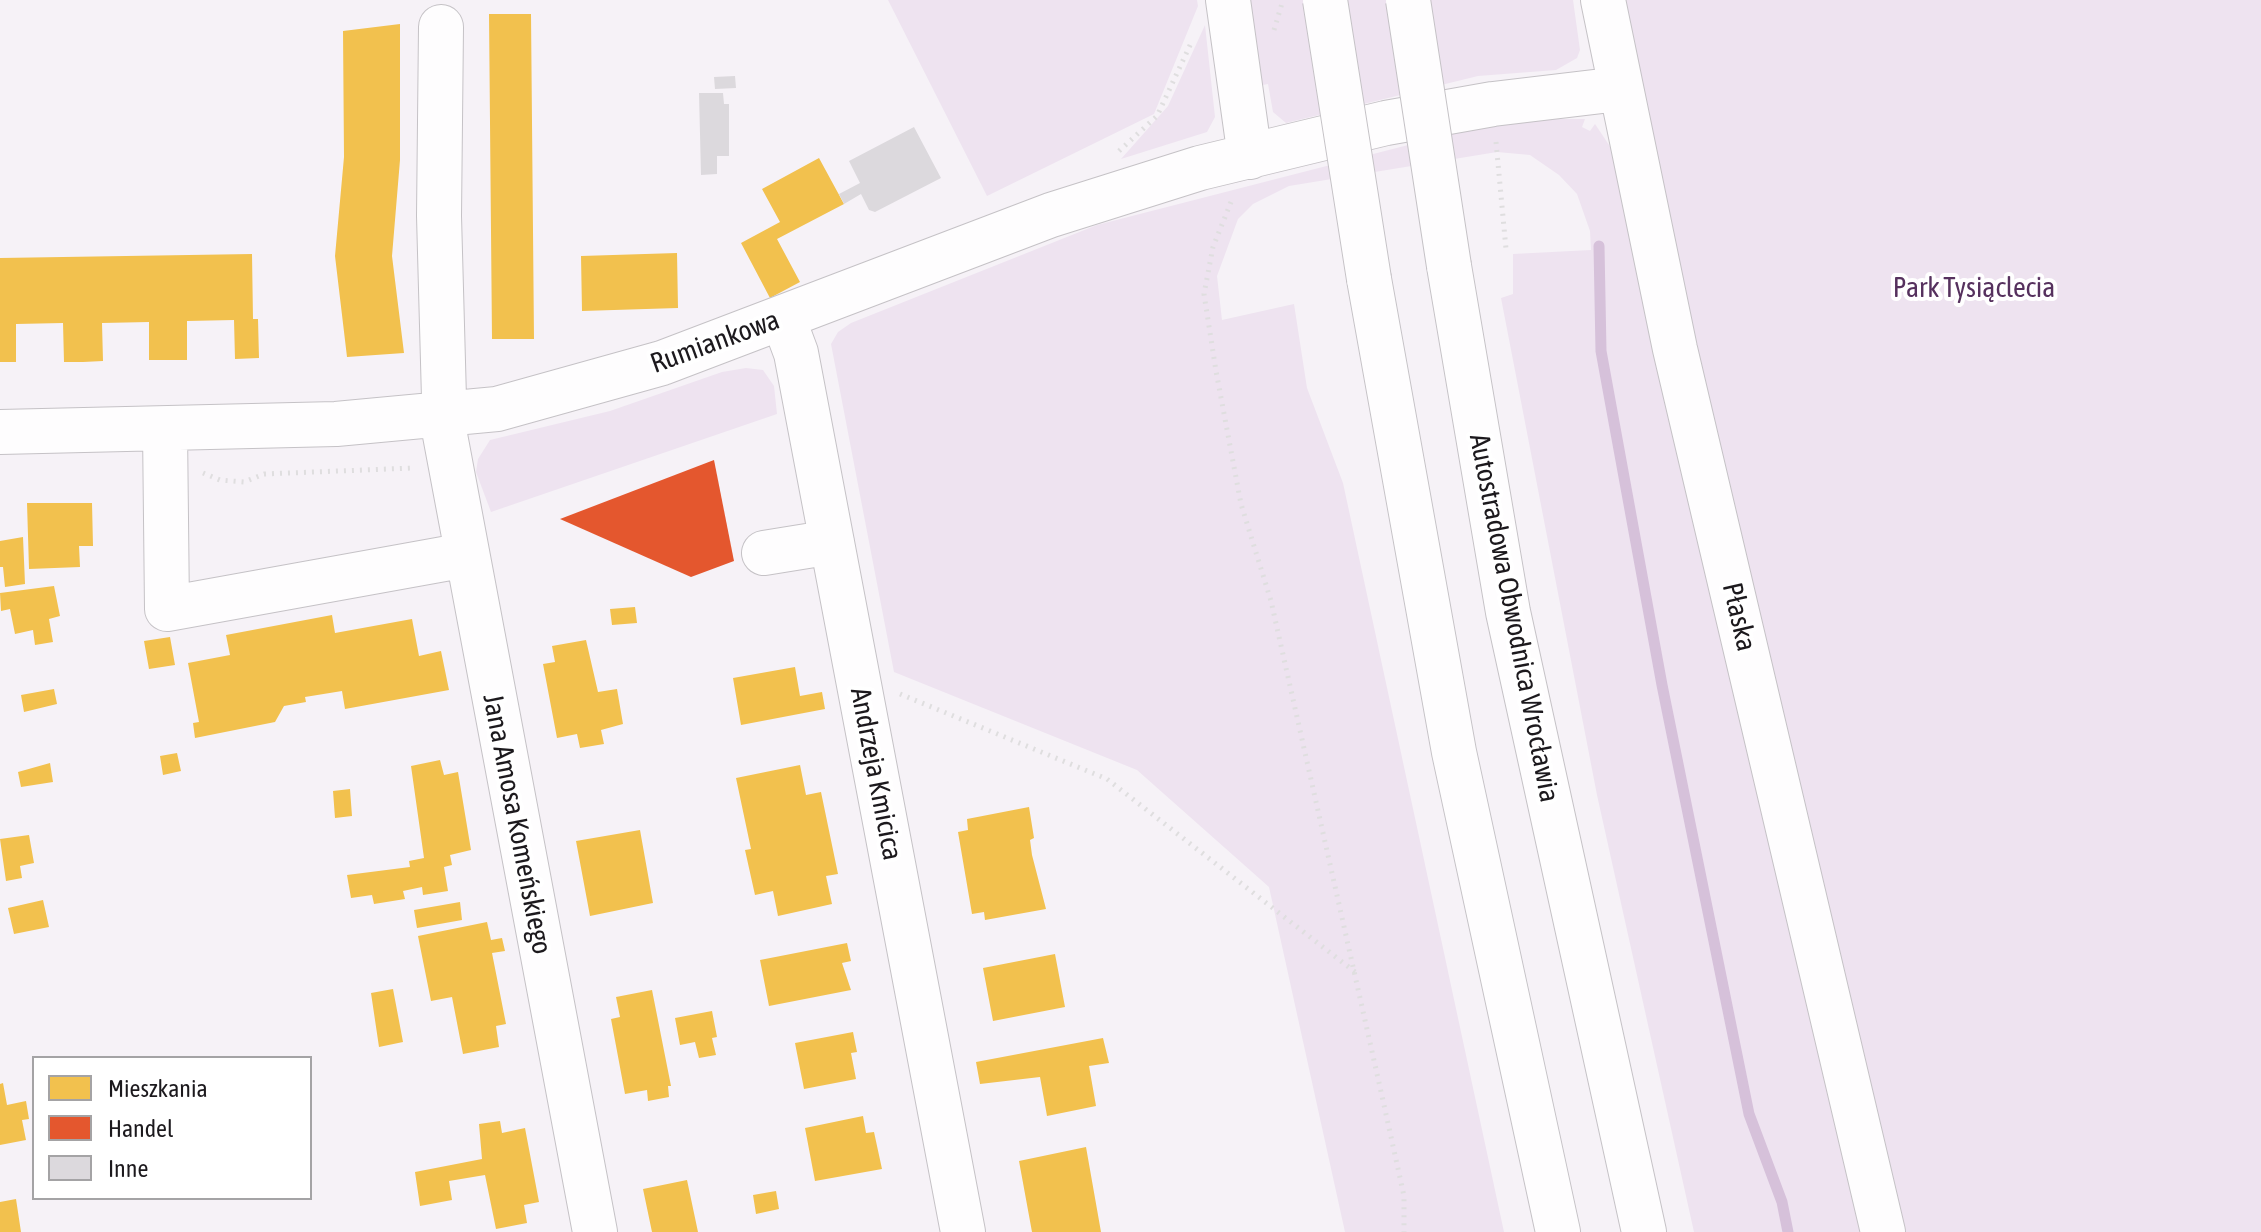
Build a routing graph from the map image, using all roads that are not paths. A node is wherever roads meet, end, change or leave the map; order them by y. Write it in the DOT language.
graph roads {
  1 [pos="1228,0"];
  2 [pos="1325,0"];
  3 [pos="1408,0"];
  4 [pos="1603,0"];
  5 [pos="441,27"];
  6 [pos="1619,89"];
  7 [pos="1250,157"];
  8 [pos="783,318"];
  9 [pos="442,415"];
  10 [pos="165,429"];
  11 [pos="0,432"];
  12 [pos="832,542"];
  13 [pos="764,553"];
  14 [pos="466,555"];
  15 [pos="595,1232"];
  16 [pos="963,1232"];
  17 [pos="1558,1232"];
  18 [pos="1644,1232"];
  19 [pos="1883,1232"];
  1 -- 7 [label="main road"];
  2 -- 17 [label="main road, bridge"];
  3 -- 18 [label="main road, Autostradowa Obwodnica Wrocławia, bridge"];
  4 -- 6 [label="main road, Płaska"];
  5 -- 9 [label="main road, Jana Amosa Komeńskiego"];
  6 -- 7 [label="main road, Rumiankowa"];
  6 -- 19 [label="main road, Płaska"];
  7 -- 8 [label="main road, Rumiankowa"];
  8 -- 9 [label="main road, Rumiankowa"];
  8 -- 12 [label="main road, Andrzeja Kmicica"];
  9 -- 10 [label="main road, Rumiankowa"];
  9 -- 14 [label="main road, Jana Amosa Komeńskiego"];
  10 -- 11 [label="main road, Rumiankowa"];
  10 -- 14 [label="main road"];
  12 -- 13 [label="main road"];
  12 -- 16 [label="main road, Andrzeja Kmicica"];
  14 -- 15 [label="main road, Jana Amosa Komeńskiego"];
}
